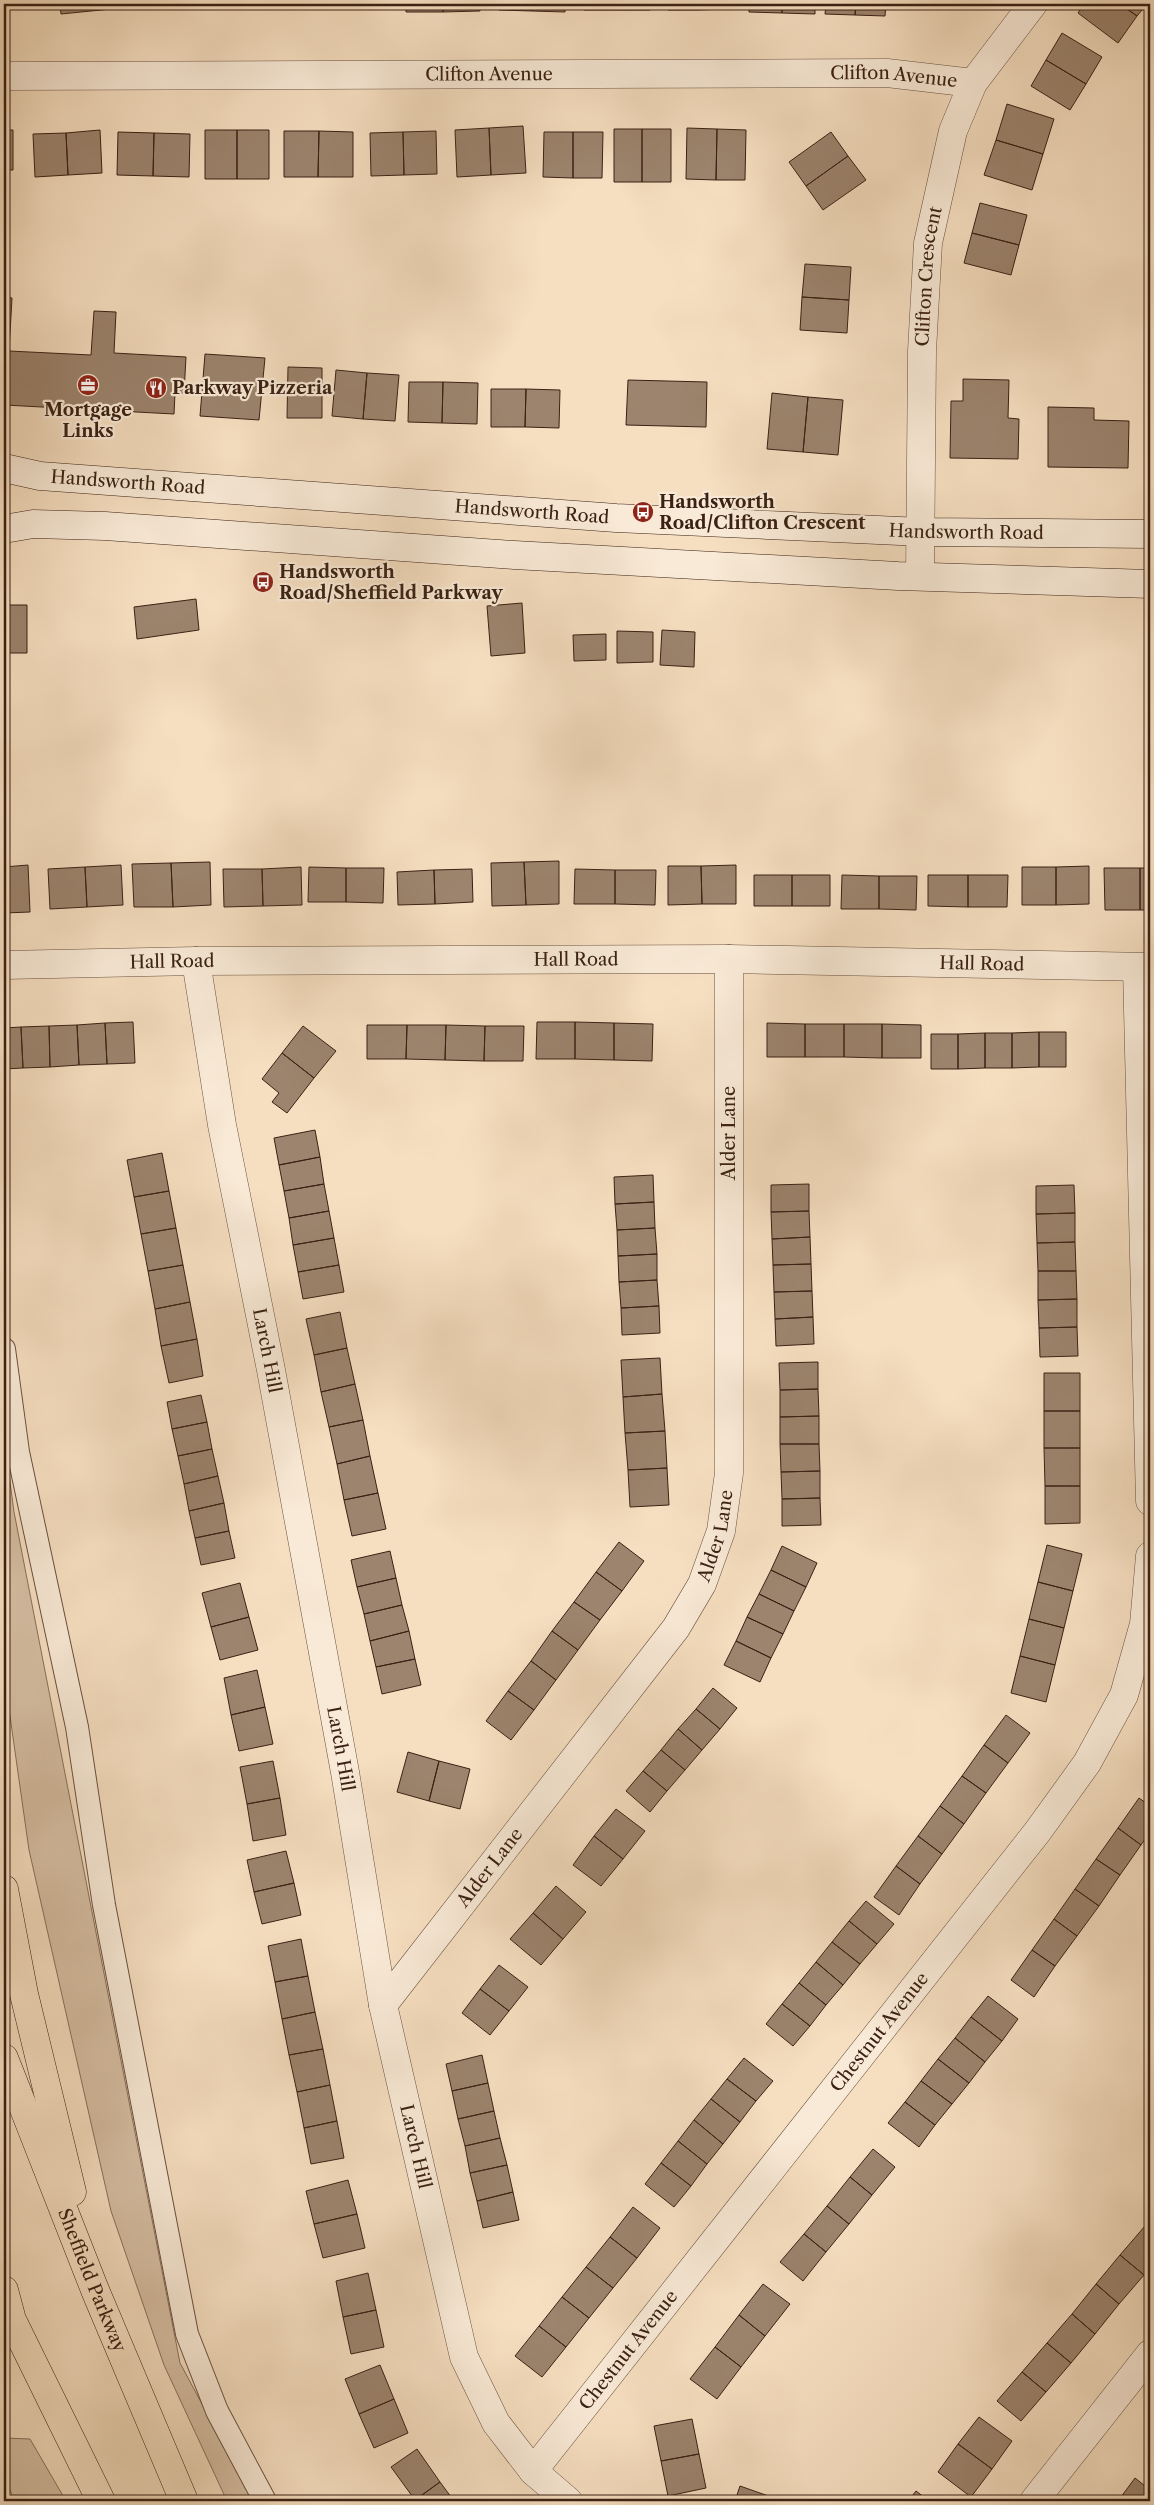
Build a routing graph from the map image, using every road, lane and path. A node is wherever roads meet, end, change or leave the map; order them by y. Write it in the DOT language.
graph roads {
  1 [pos="1033,4"];
  2 [pos="4,76"];
  3 [pos="973,83"];
  4 [pos="4,468"];
  5 [pos="4,529"];
  6 [pos="922,532"];
  7 [pos="1150,534"];
  8 [pos="920,576"];
  9 [pos="1150,584"];
  10 [pos="729,959"];
  11 [pos="196,961"];
  12 [pos="4,965"];
  13 [pos="1144,968"];
  14 [pos="4,1349"];
  15 [pos="1150,1501"];
  16 [pos="1150,1556"];
  17 [pos="4,1889"];
  18 [pos="383,2005"];
  19 [pos="4,2058"];
  20 [pos="4,2290"];
  21 [pos="95,2290"];
  22 [pos="8,2311"];
  23 [pos="1150,2354"];
  24 [pos="533,2471"];
  25 [pos="101,2501"];
  26 [pos="184,2501"];
  27 [pos="265,2501"];
  28 [pos="568,2501"];
  29 [pos="1034,2501"];
  1 -- 3 [label="street, Clifton Crescent"];
  2 -- 3 [label="street, Clifton Avenue"];
  3 -- 6 [label="street, Clifton Crescent"];
  4 -- 6 [label="street, Handsworth Road"];
  5 -- 8 [label="street"];
  6 -- 7 [label="street, Handsworth Road"];
  6 -- 8 [label="street, Clifton Crescent"];
  8 -- 9 [label="street"];
  10 -- 11 [label="street, Hall Road"];
  10 -- 13 [label="street, Hall Road"];
  10 -- 18 [label="street, Alder Lane"];
  11 -- 12 [label="street, Hall Road"];
  11 -- 18 [label="street, Larch Hill"];
  13 -- 15 [label="street"];
  14 -- 27 [label="lane"];
  16 -- 24 [label="street, Chestnut Avenue"];
  17 -- 21 [label="highway"];
  18 -- 24 [label="street, Larch Hill"];
  19 -- 21 [label="highway, Sheffield Parkway"];
  20 -- 22 [label="highway"];
  21 -- 26 [label="highway, Sheffield Parkway"];
  22 -- 25 [label="highway"];
  23 -- 29 [label="street"];
  24 -- 28 [label="street, Larch Hill"];
}
